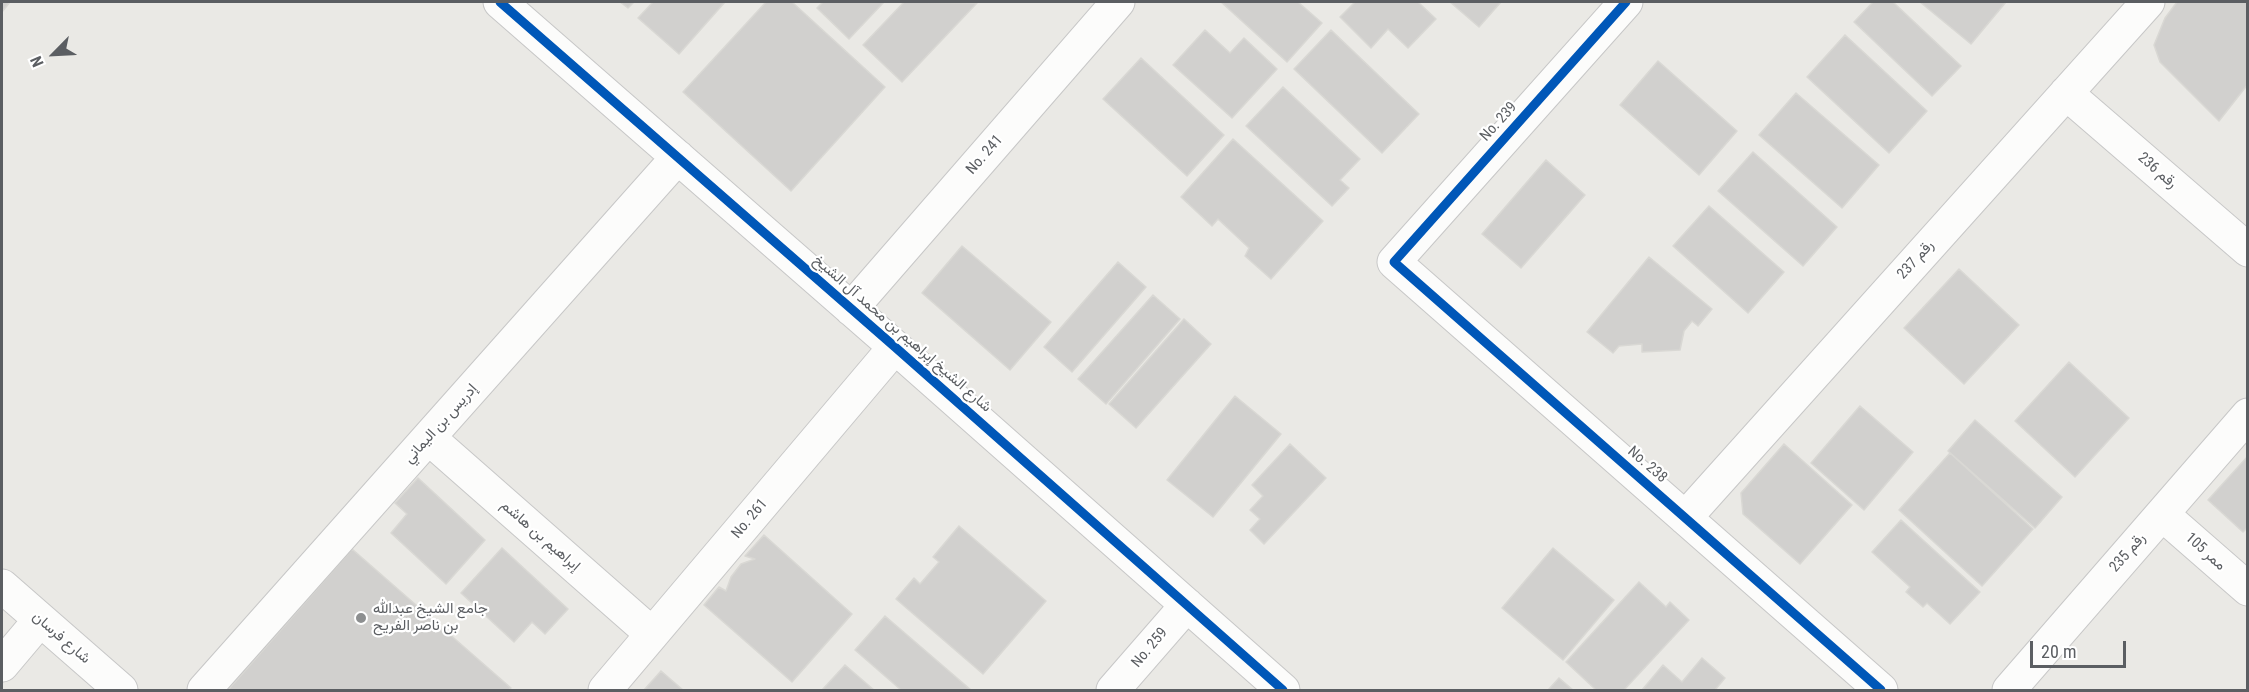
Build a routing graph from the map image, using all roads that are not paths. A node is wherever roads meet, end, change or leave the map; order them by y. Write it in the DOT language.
graph roads {
  1 [pos="500,2"];
  2 [pos="1117,2"];
  3 [pos="1626,2"];
  4 [pos="2148,2"];
  5 [pos="2066,93"];
  6 [pos="678,157"];
  7 [pos="2247,250"];
  8 [pos="1394,262"];
  9 [pos="851,309"];
  10 [pos="895,347"];
  11 [pos="2247,415"];
  12 [pos="429,438"];
  13 [pos="2162,514"];
  14 [pos="1685,518"];
  15 [pos="2,586"];
  16 [pos="2247,589"];
  17 [pos="1186,605"];
  18 [pos="40,620"];
  19 [pos="652,634"];
  20 [pos="2,665"];
  21 [pos="121,690"];
  22 [pos="204,690"];
  23 [pos="605,690"];
  24 [pos="1113,690"];
  25 [pos="1283,690"];
  26 [pos="1881,690"];
  27 [pos="2009,690"];
  1 -- 6 [label="street, شارع الشيخ إبراهيم بن محمد آل الشيخ"];
  2 -- 9 [label="street, No. 241"];
  3 -- 8 [label="street, No. 239"];
  4 -- 5 [label="street, رقم 237"];
  5 -- 7 [label="street, رقم 236"];
  5 -- 14 [label="street, رقم 237"];
  6 -- 9 [label="street, شارع الشيخ إبراهيم بن محمد آل الشيخ"];
  6 -- 12 [label="street, إدريس بن اليماني"];
  8 -- 14 [label="street, No. 238"];
  9 -- 10 [label="street, شارع الشيخ إبراهيم بن محمد آل الشيخ"];
  10 -- 17 [label="street, شارع الشيخ إبراهيم بن محمد آل الشيخ"];
  10 -- 19 [label="street, No. 261"];
  11 -- 13 [label="street, رقم 235"];
  12 -- 19 [label="street, إبراهيم بن هاشم"];
  12 -- 22 [label="street, إدريس بن اليماني"];
  13 -- 16 [label="street, ممر 105"];
  13 -- 27 [label="street, رقم 235"];
  14 -- 26 [label="street, No. 238"];
  15 -- 18 [label="street, شارع فرسان"];
  17 -- 24 [label="street, No. 259"];
  17 -- 25 [label="street, شارع الشيخ إبراهيم بن محمد آل الشيخ"];
  18 -- 20 [label="street"];
  18 -- 21 [label="street, شارع فرسان"];
  19 -- 23 [label="street, No. 261"];
}
